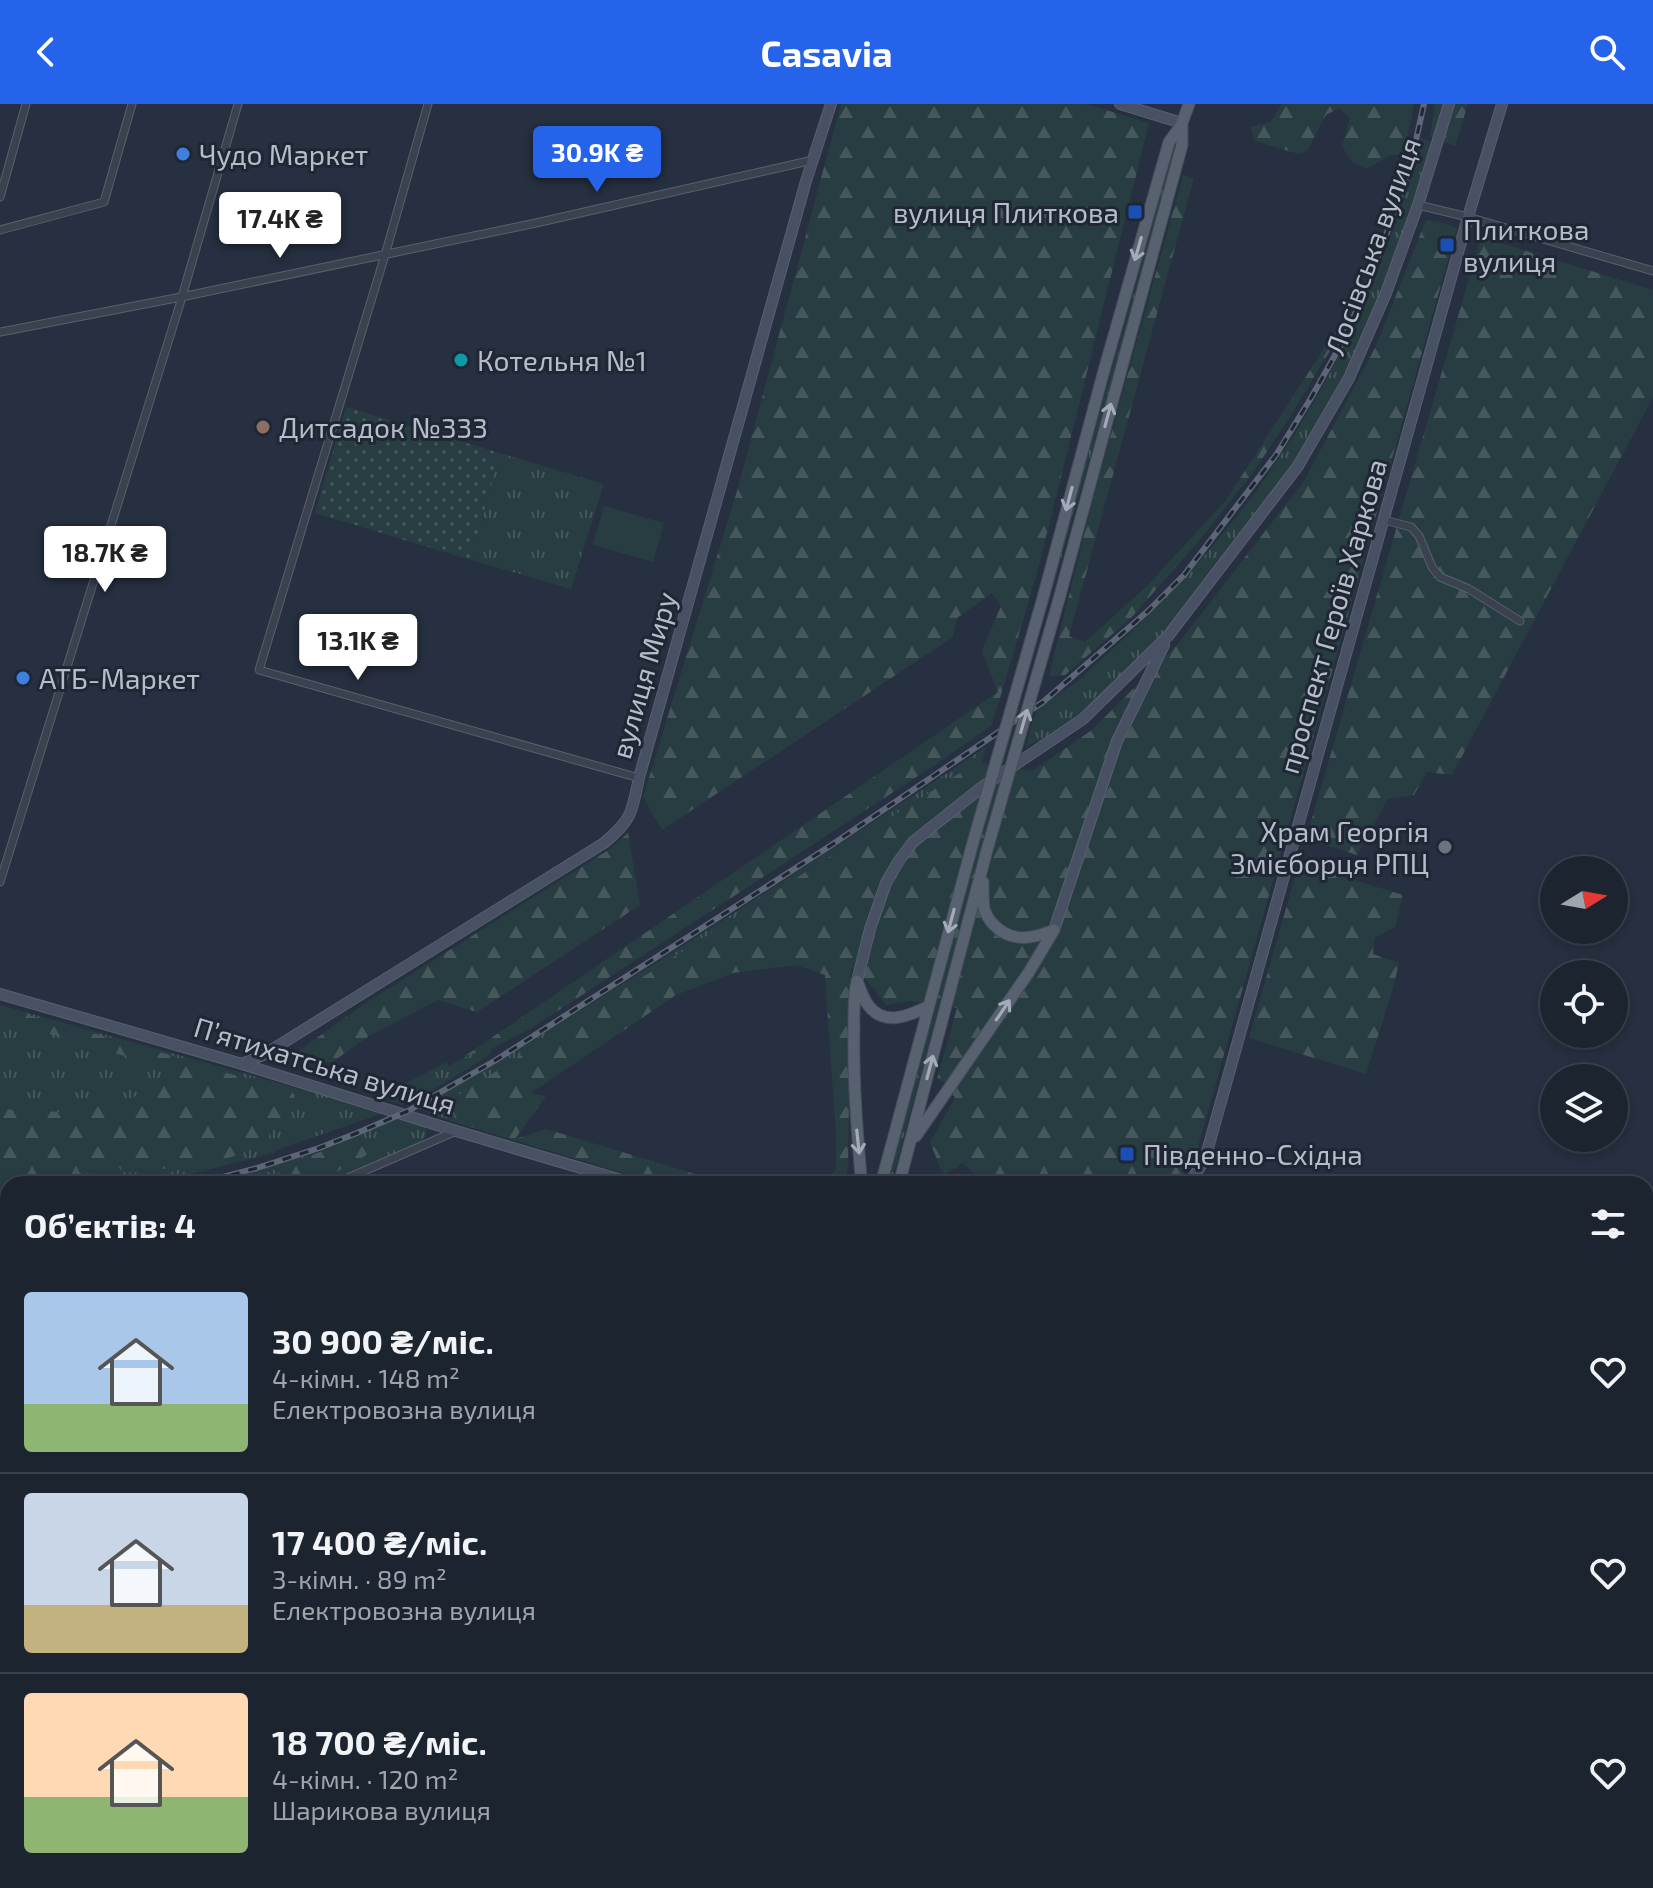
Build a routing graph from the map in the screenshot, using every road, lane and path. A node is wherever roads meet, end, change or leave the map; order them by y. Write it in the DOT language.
graph roads {
  1 [pos="26,104"];
  2 [pos="132,104"];
  3 [pos="238,104"];
  4 [pos="428,104"];
  5 [pos="831,104"];
  6 [pos="1120,104"];
  7 [pos="1189,104"];
  8 [pos="1449,104"];
  9 [pos="1502,104"];
  10 [pos="1182,123"];
  11 [pos="813,160"];
  12 [pos="0,197"];
  13 [pos="1418,205"];
  14 [pos="1468,217"];
  15 [pos="0,230"];
  16 [pos="385,255"];
  17 [pos="1653,271"];
  18 [pos="181,297"];
  19 [pos="0,332"];
  20 [pos="1384,520"];
  21 [pos="1520,621"];
  22 [pos="1168,636"];
  23 [pos="639,778"];
  24 [pos="983,867"];
  25 [pos="0,882"];
  26 [pos="1054,930"];
  27 [pos="857,981"];
  28 [pos="0,994"];
  29 [pos="929,1006"];
  30 [pos="242,1064"];
  31 [pos="456,1131"];
  32 [pos="911,1143"];
  33 [pos="352,1176"];
  34 [pos="608,1176"];
  35 [pos="861,1176"];
  36 [pos="883,1176"];
  37 [pos="901,1176"];
  38 [pos="1194,1176"];
  1 -- 12 [label="street"];
  2 -- 15 [label="street"];
  3 -- 18 [label="street"];
  4 -- 16 [label="street"];
  5 -- 11 [label="street, вулиця Миру"];
  6 -- 10 [label="street"];
  7 -- 10 [label="main road"];
  8 -- 13 [label="street, Лосівська вулиця"];
  9 -- 14 [label="street, проспект Героїв Харкова"];
  24 -- 10 [label="main road, one-way, bridge"];
  10 -- 29 [label="main road, one-way, bridge"];
  11 -- 16 [label="street"];
  11 -- 23 [label="street, вулиця Миру"];
  13 -- 14 [label="street"];
  13 -- 22 [label="street, Лосівська вулиця"];
  14 -- 17 [label="street"];
  14 -- 20 [label="street, проспект Героїв Харкова"];
  16 -- 18 [label="street"];
  16 -- 23 [label="street"];
  18 -- 19 [label="street"];
  18 -- 25 [label="street"];
  20 -- 21 [label="street"];
  20 -- 38 [label="street, проспект Героїв Харкова"];
  22 -- 26 [label="street"];
  22 -- 27 [label="street"];
  23 -- 30 [label="street, вулиця Миру"];
  24 -- 26 [label="main road"];
  32 -- 24 [label="main road, one-way"];
  32 -- 26 [label="main road, one-way"];
  27 -- 29 [label="main road"];
  27 -- 35 [label="main road, one-way"];
  28 -- 30 [label="street, П’ятихатська вулиця"];
  29 -- 36 [label="main road"];
  30 -- 31 [label="street, П’ятихатська вулиця"];
  31 -- 33 [label="street"];
  31 -- 34 [label="street, П’ятихатська вулиця"];
  32 -- 37 [label="main road"];
}
